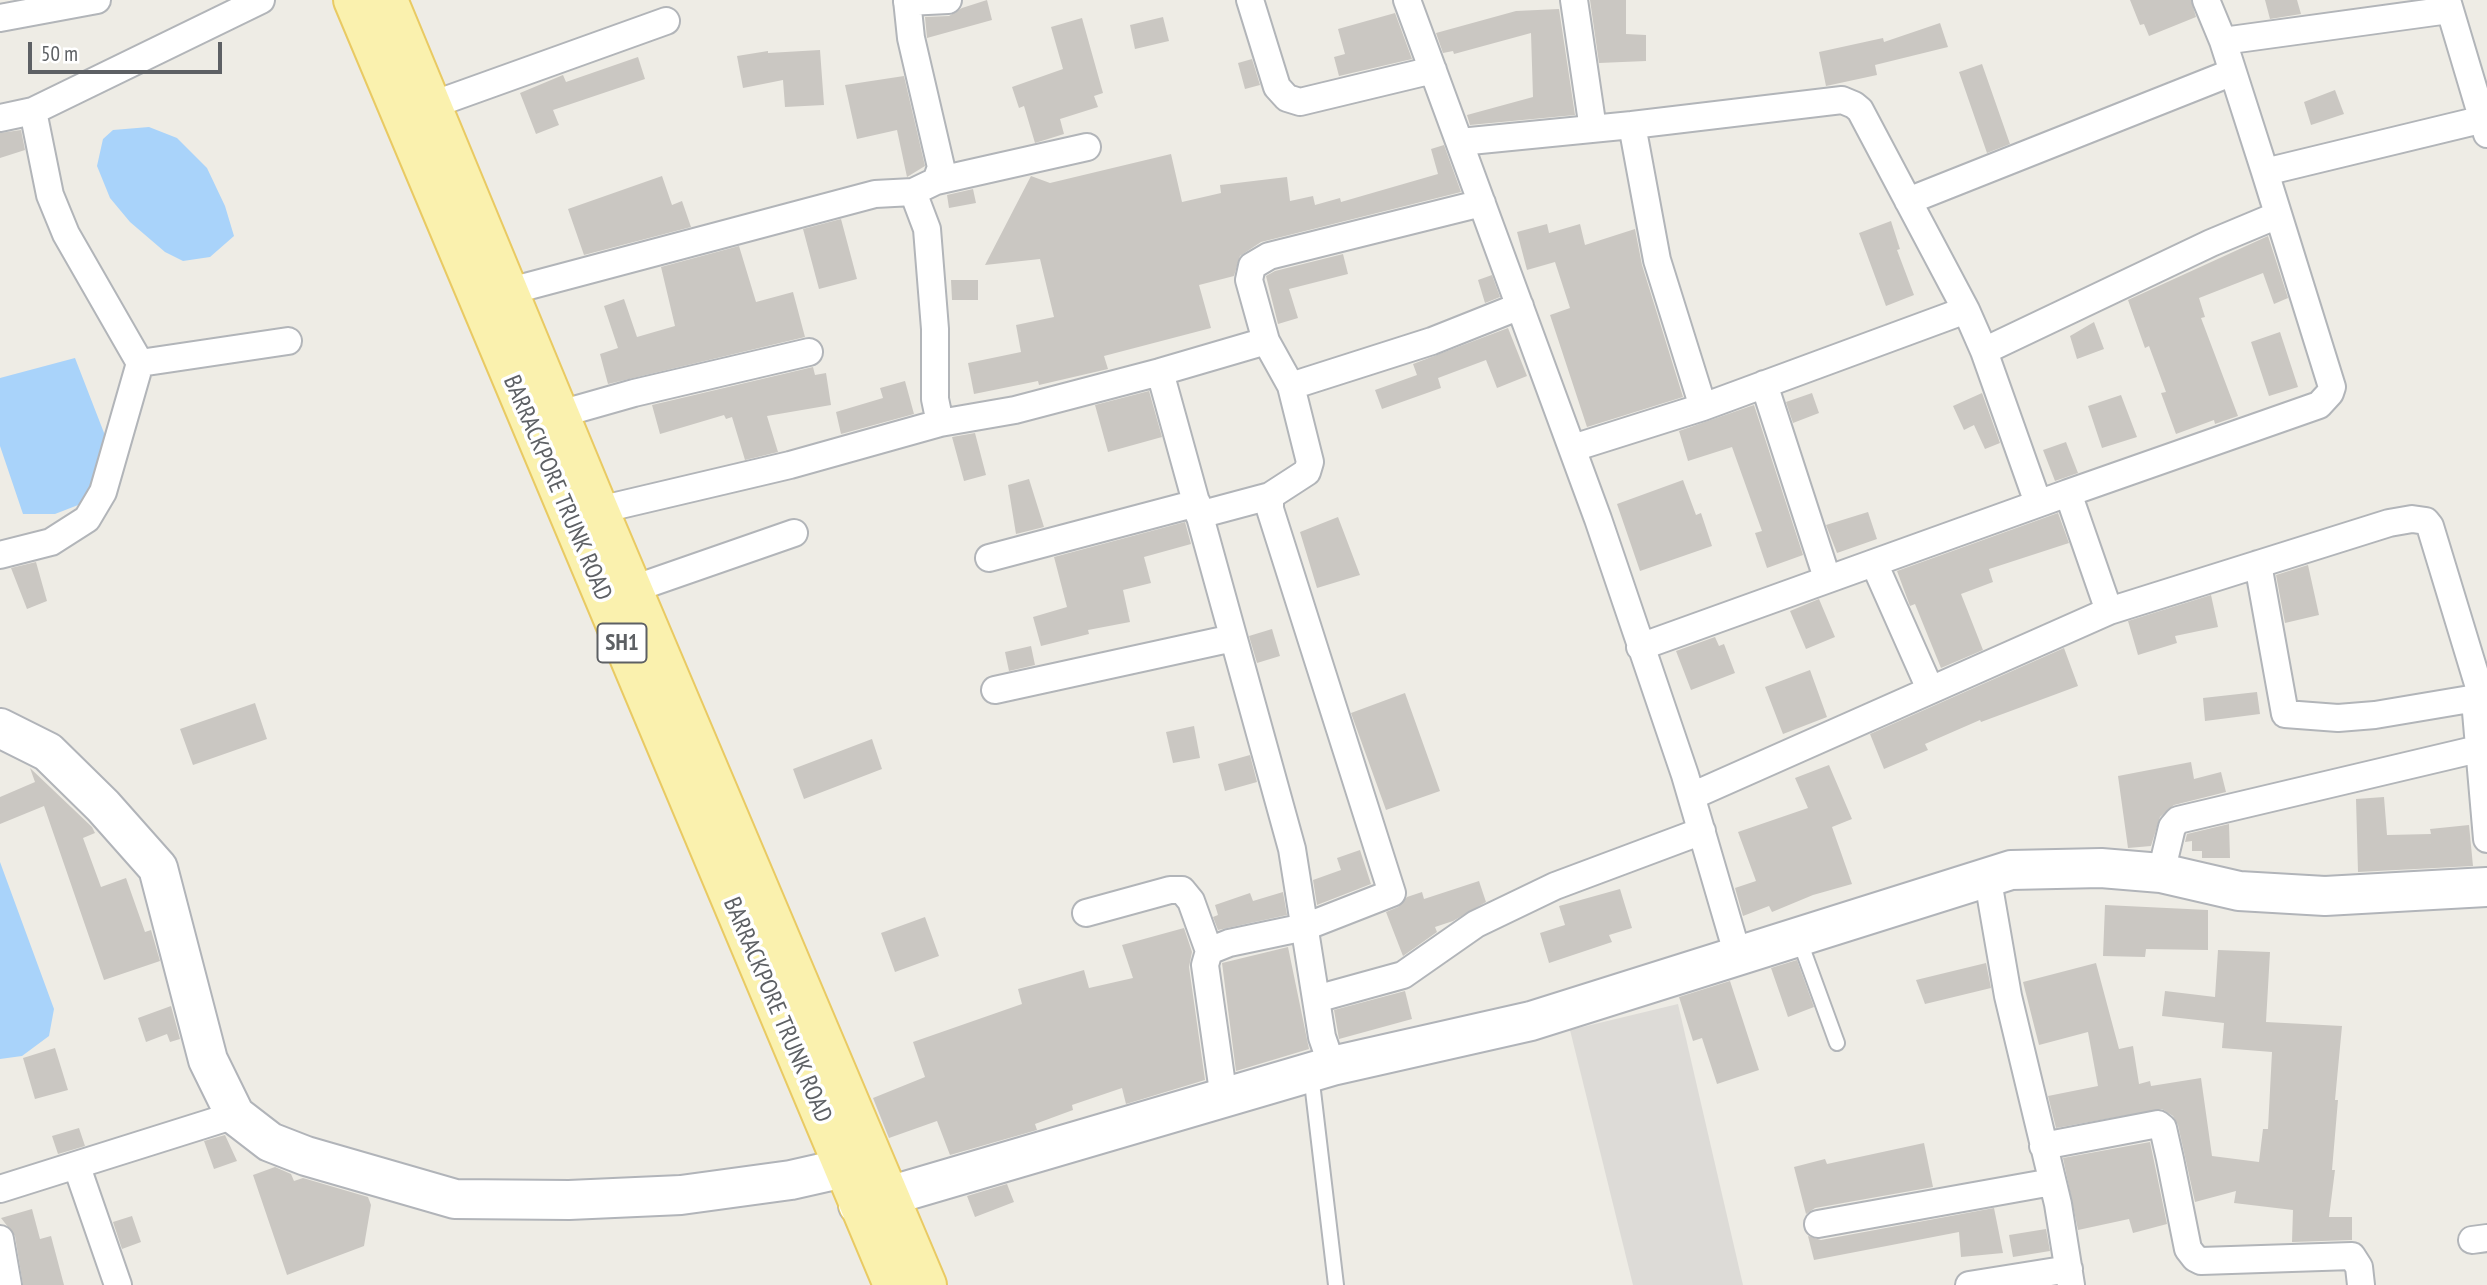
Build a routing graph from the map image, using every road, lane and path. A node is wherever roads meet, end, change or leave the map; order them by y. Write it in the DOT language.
graph roads {
  1 [pos="97,0"];
  2 [pos="261,0"];
  3 [pos="353,0"];
  4 [pos="388,0"];
  5 [pos="948,0"];
  6 [pos="1250,0"];
  7 [pos="1407,0"];
  8 [pos="1574,0"];
  9 [pos="2206,0"];
  10 [pos="907,1"];
  11 [pos="2448,5"];
  12 [pos="0,18"];
  13 [pos="666,21"];
  14 [pos="2223,41"];
  15 [pos="1433,70"];
  16 [pos="2233,72"];
  17 [pos="432,105"];
  18 [pos="33,111"];
  19 [pos="0,118"];
  20 [pos="2484,118"];
  21 [pos="1632,125"];
  22 [pos="1593,129"];
  23 [pos="1460,142"];
  24 [pos="1087,147"];
  25 [pos="2265,172"];
  26 [pos="925,186"];
  27 [pos="1909,201"];
  28 [pos="1482,203"];
  29 [pos="2278,215"];
  30 [pos="509,290"];
  31 [pos="1520,306"];
  32 [pos="1966,310"];
  33 [pos="288,341"];
  34 [pos="1266,341"];
  35 [pos="1984,351"];
  36 [pos="809,352"];
  37 [pos="140,363"];
  38 [pos="1160,372"];
  39 [pos="1764,384"];
  40 [pos="1291,386"];
  41 [pos="1703,407"];
  42 [pos="560,414"];
  43 [pos="940,423"];
  44 [pos="1573,448"];
  45 [pos="2068,493"];
  46 [pos="1270,496"];
  47 [pos="2038,503"];
  48 [pos="1198,509"];
  49 [pos="599,510"];
  50 [pos="794,533"];
  51 [pos="0,555"];
  52 [pos="989,558"];
  53 [pos="1874,563"];
  54 [pos="2258,564"];
  55 [pos="1827,578"];
  56 [pos="633,589"];
  57 [pos="2109,611"];
  58 [pos="1233,638"];
  59 [pos="1640,647"];
  60 [pos="1930,689"];
  61 [pos="995,690"];
  62 [pos="2485,703"];
  63 [pos="0,728"];
  64 [pos="2478,749"];
  65 [pos="1692,796"];
  66 [pos="1702,831"];
  67 [pos="2487,839"];
  68 [pos="2161,873"];
  69 [pos="1987,875"];
  70 [pos="2487,887"];
  71 [pos="1086,913"];
  72 [pos="1304,927"];
  73 [pos="1799,937"];
  74 [pos="1209,951"];
  75 [pos="1738,956"];
  76 [pos="1316,999"];
  77 [pos="1837,1044"];
  78 [pos="1322,1070"];
  79 [pos="1224,1099"];
  80 [pos="247,1134"];
  81 [pos="2043,1146"];
  82 [pos="77,1167"];
  83 [pos="844,1168"];
  84 [pos="2052,1182"];
  85 [pos="0,1189"];
  86 [pos="874,1201"];
  87 [pos="1818,1224"];
  88 [pos="0,1240"];
  89 [pos="2070,1277"];
  90 [pos="8,1285"];
  91 [pos="118,1285"];
  92 [pos="893,1285"];
  93 [pos="927,1285"];
  94 [pos="1336,1285"];
  95 [pos="1969,1285"];
  96 [pos="2361,1285"];
  1 -- 12 [label="street"];
  2 -- 18 [label="street"];
  3 -- 83 [label="main road, BARRACKPORE TRUNK ROAD / SH1"];
  4 -- 17 [label="main road, BARRACKPORE TRUNK ROAD / SH1"];
  5 -- 10 [label="street"];
  6 -- 15 [label="street"];
  7 -- 15 [label="street"];
  8 -- 22 [label="street"];
  9 -- 14 [label="street"];
  10 -- 26 [label="street"];
  11 -- 14 [label="street"];
  11 -- 20 [label="street"];
  13 -- 17 [label="street"];
  14 -- 16 [label="street"];
  15 -- 23 [label="street"];
  16 -- 25 [label="street"];
  16 -- 27 [label="street"];
  17 -- 30 [label="main road, BARRACKPORE TRUNK ROAD / SH1"];
  18 -- 19 [label="street"];
  18 -- 37 [label="street"];
  20 -- 25 [label="street"];
  21 -- 22 [label="street"];
  21 -- 27 [label="street"];
  21 -- 41 [label="street"];
  22 -- 23 [label="street"];
  23 -- 28 [label="street"];
  24 -- 26 [label="street"];
  25 -- 29 [label="street"];
  26 -- 30 [label="street"];
  26 -- 43 [label="street"];
  27 -- 32 [label="street"];
  28 -- 31 [label="street"];
  28 -- 34 [label="street"];
  29 -- 35 [label="street"];
  29 -- 45 [label="street"];
  30 -- 42 [label="main road, BARRACKPORE TRUNK ROAD / SH1"];
  31 -- 40 [label="street"];
  31 -- 44 [label="street"];
  32 -- 35 [label="street"];
  32 -- 39 [label="street"];
  33 -- 37 [label="street"];
  34 -- 38 [label="street"];
  34 -- 40 [label="street"];
  35 -- 47 [label="street"];
  36 -- 42 [label="street"];
  37 -- 51 [label="street"];
  38 -- 43 [label="street"];
  38 -- 48 [label="street"];
  39 -- 41 [label="street"];
  39 -- 55 [label="street"];
  40 -- 46 [label="street"];
  41 -- 44 [label="street"];
  42 -- 49 [label="main road, BARRACKPORE TRUNK ROAD / SH1"];
  43 -- 49 [label="street"];
  44 -- 59 [label="street"];
  45 -- 47 [label="street"];
  45 -- 57 [label="street"];
  46 -- 48 [label="street"];
  46 -- 72 [label="street"];
  47 -- 53 [label="street"];
  48 -- 52 [label="street"];
  48 -- 58 [label="street"];
  49 -- 56 [label="main road, BARRACKPORE TRUNK ROAD / SH1"];
  50 -- 56 [label="street"];
  53 -- 55 [label="street"];
  53 -- 60 [label="street"];
  54 -- 57 [label="street"];
  54 -- 62 [label="street"];
  54 -- 62 [label="street"];
  55 -- 59 [label="street"];
  56 -- 86 [label="main road, BARRACKPORE TRUNK ROAD / SH1"];
  57 -- 60 [label="street"];
  58 -- 61 [label="street"];
  58 -- 72 [label="street"];
  59 -- 65 [label="street"];
  60 -- 65 [label="street"];
  62 -- 64 [label="street"];
  63 -- 80 [label="street"];
  64 -- 67 [label="street"];
  64 -- 68 [label="street"];
  65 -- 66 [label="street"];
  66 -- 75 [label="street"];
  66 -- 76 [label="street"];
  68 -- 69 [label="street"];
  68 -- 70 [label="street"];
  69 -- 73 [label="street"];
  69 -- 81 [label="street"];
  71 -- 74 [label="street"];
  72 -- 74 [label="street"];
  72 -- 76 [label="street"];
  73 -- 75 [label="street"];
  73 -- 77 [label="lane"];
  74 -- 79 [label="street"];
  75 -- 78 [label="street"];
  76 -- 78 [label="street"];
  78 -- 79 [label="street"];
  78 -- 94 [label="lane"];
  79 -- 86 [label="street"];
  80 -- 82 [label="street"];
  80 -- 83 [label="street"];
  81 -- 84 [label="street"];
  81 -- 96 [label="street"];
  82 -- 85 [label="street"];
  82 -- 91 [label="street"];
  83 -- 86 [label="main road, BARRACKPORE TRUNK ROAD / SH1"];
  84 -- 87 [label="street"];
  84 -- 89 [label="street"];
  86 -- 92 [label="main road, BARRACKPORE TRUNK ROAD / SH1"];
  86 -- 93 [label="main road, BARRACKPORE TRUNK ROAD / SH1"];
  88 -- 90 [label="street"];
  89 -- 95 [label="street"];
}
